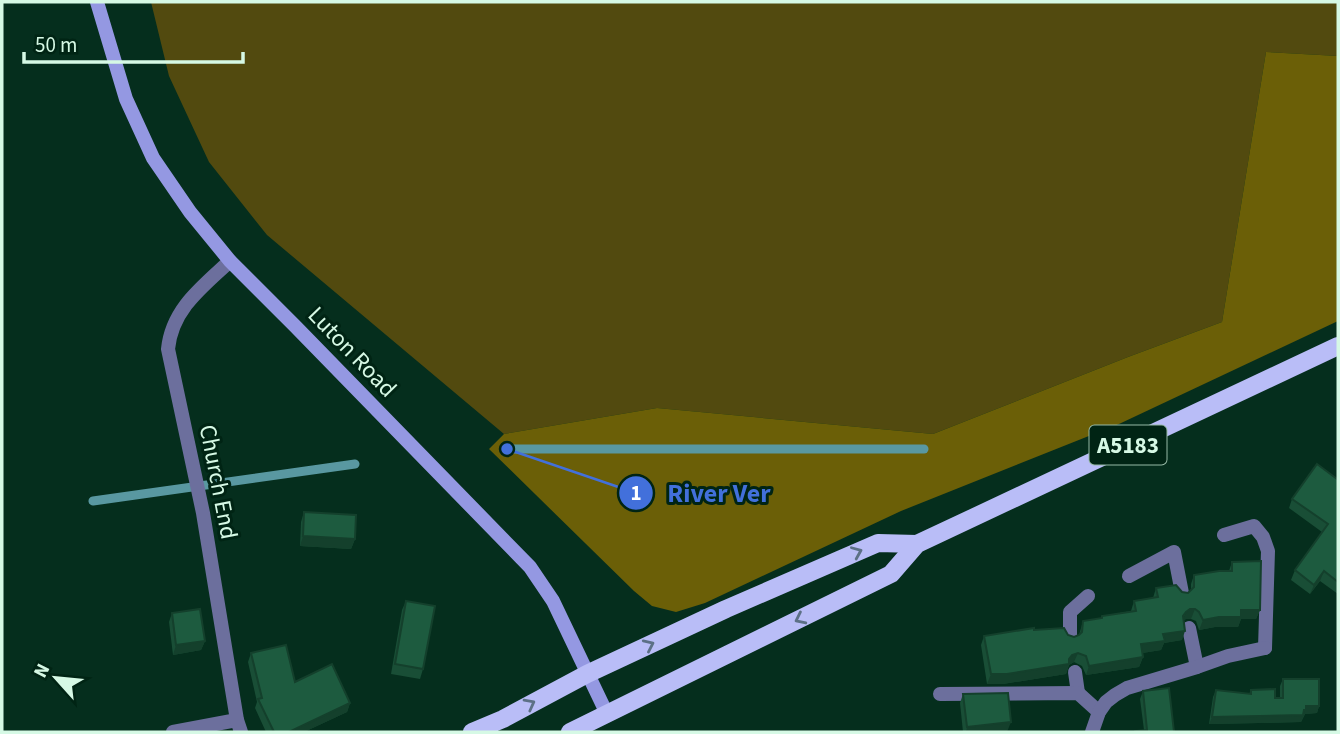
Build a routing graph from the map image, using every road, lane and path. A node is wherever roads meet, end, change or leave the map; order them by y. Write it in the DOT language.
graph roads {
  1 [pos="97,2"];
  2 [pos="230,261"];
  3 [pos="1338,346"];
  4 [pos="1224,535"];
  5 [pos="917,544"];
  6 [pos="1129,576"];
  7 [pos="1182,593"];
  8 [pos="1088,596"];
  9 [pos="1189,628"];
  10 [pos="1070,637"];
  11 [pos="1197,667"];
  12 [pos="1075,672"];
  13 [pos="587,674"];
  14 [pos="1078,693"];
  15 [pos="940,694"];
  16 [pos="1099,712"];
  17 [pos="607,714"];
  18 [pos="239,726"];
  19 [pos="173,732"];
  20 [pos="472,732"];
  21 [pos="570,732"];
  22 [pos="1092,732"];
  1 -- 2 [label="main road, Luton Road"];
  2 -- 13 [label="main road, Luton Road"];
  2 -- 18 [label="street, Church End"];
  3 -- 5 [label="main road, A5183"];
  4 -- 11 [label="street"];
  13 -- 5 [label="main road, A5183, one-way"];
  5 -- 17 [label="main road, A5183, one-way"];
  6 -- 7 [label="street"];
  8 -- 10 [label="street"];
  9 -- 11 [label="street"];
  11 -- 16 [label="street"];
  12 -- 14 [label="street"];
  13 -- 17 [label="main road, Luton Road"];
  20 -- 13 [label="main road, A5183, one-way"];
  14 -- 15 [label="street"];
  14 -- 16 [label="street"];
  16 -- 22 [label="street"];
  17 -- 21 [label="main road, A5183"];
  18 -- 19 [label="street"];
}
